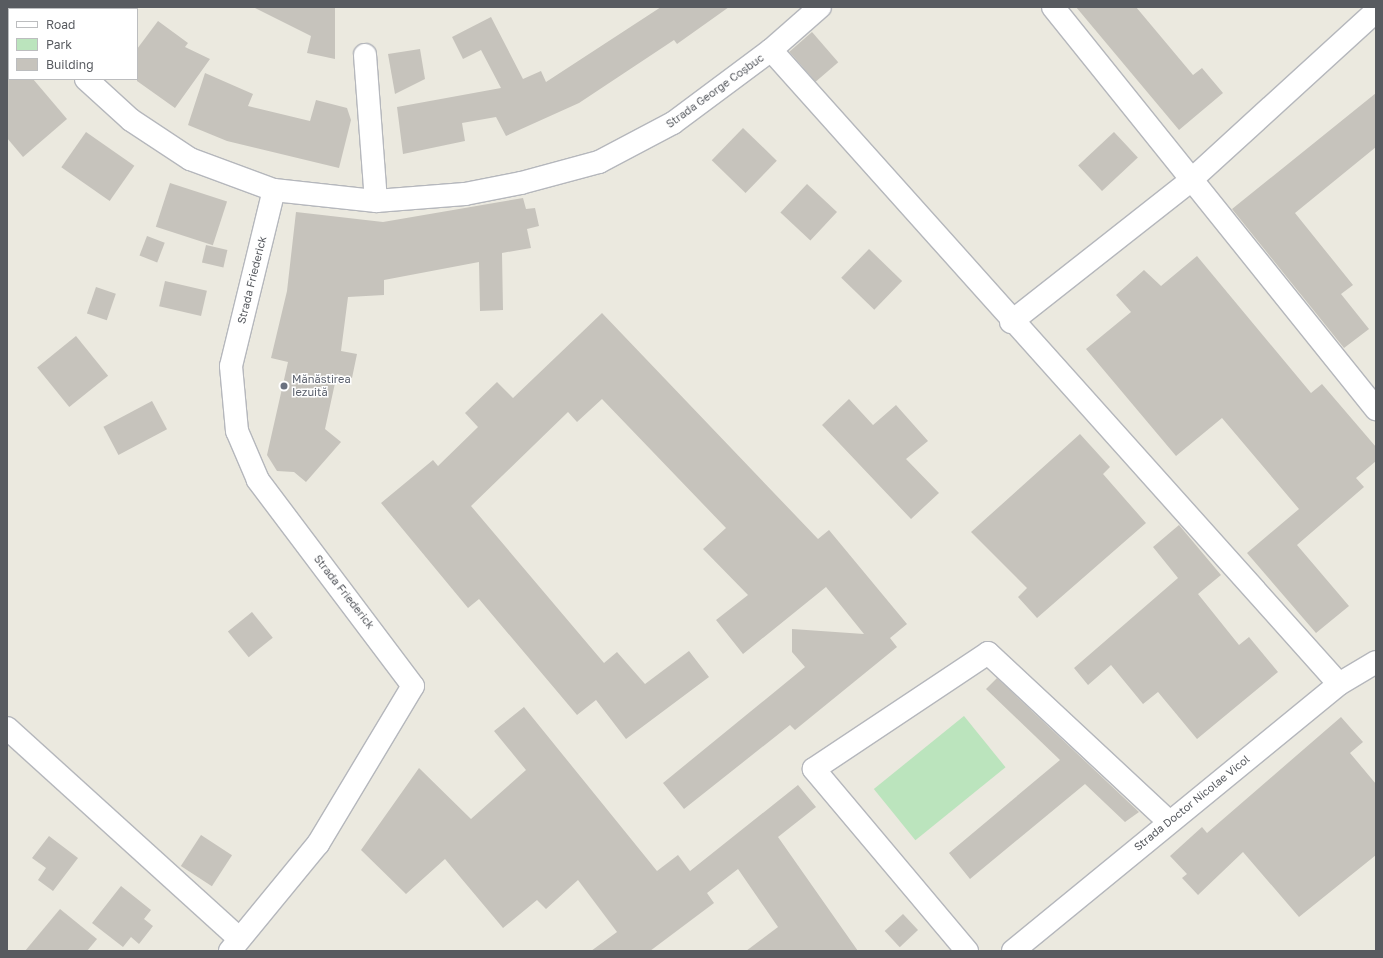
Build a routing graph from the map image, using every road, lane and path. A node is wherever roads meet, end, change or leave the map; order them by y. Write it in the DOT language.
graph roads {
  1 [pos="820,7"];
  2 [pos="1053,7"];
  3 [pos="1376,11"];
  4 [pos="771,50"];
  5 [pos="365,55"];
  6 [pos="87,80"];
  7 [pos="1190,181"];
  8 [pos="274,190"];
  9 [pos="376,201"];
  10 [pos="1011,322"];
  11 [pos="1376,409"];
  12 [pos="1376,662"];
  13 [pos="1339,684"];
  14 [pos="7,728"];
  15 [pos="1169,822"];
  16 [pos="234,944"];
  17 [pos="967,951"];
  18 [pos="1013,951"];
  1 -- 4 [label="street, Strada George Coșbuc"];
  2 -- 7 [label="street"];
  3 -- 7 [label="street"];
  4 -- 9 [label="street, Strada George Coșbuc"];
  4 -- 10 [label="street"];
  5 -- 9 [label="street"];
  6 -- 8 [label="street, Strada George Coșbuc"];
  7 -- 10 [label="street"];
  7 -- 11 [label="street"];
  8 -- 9 [label="street, Strada George Coșbuc"];
  8 -- 16 [label="street, Strada Friederick"];
  10 -- 13 [label="street"];
  12 -- 13 [label="street, Strada Doctor Nicolae Vicol"];
  13 -- 15 [label="street, Strada Doctor Nicolae Vicol"];
  14 -- 16 [label="street"];
  15 -- 17 [label="street"];
  15 -- 18 [label="street, Strada Doctor Nicolae Vicol"];
}
